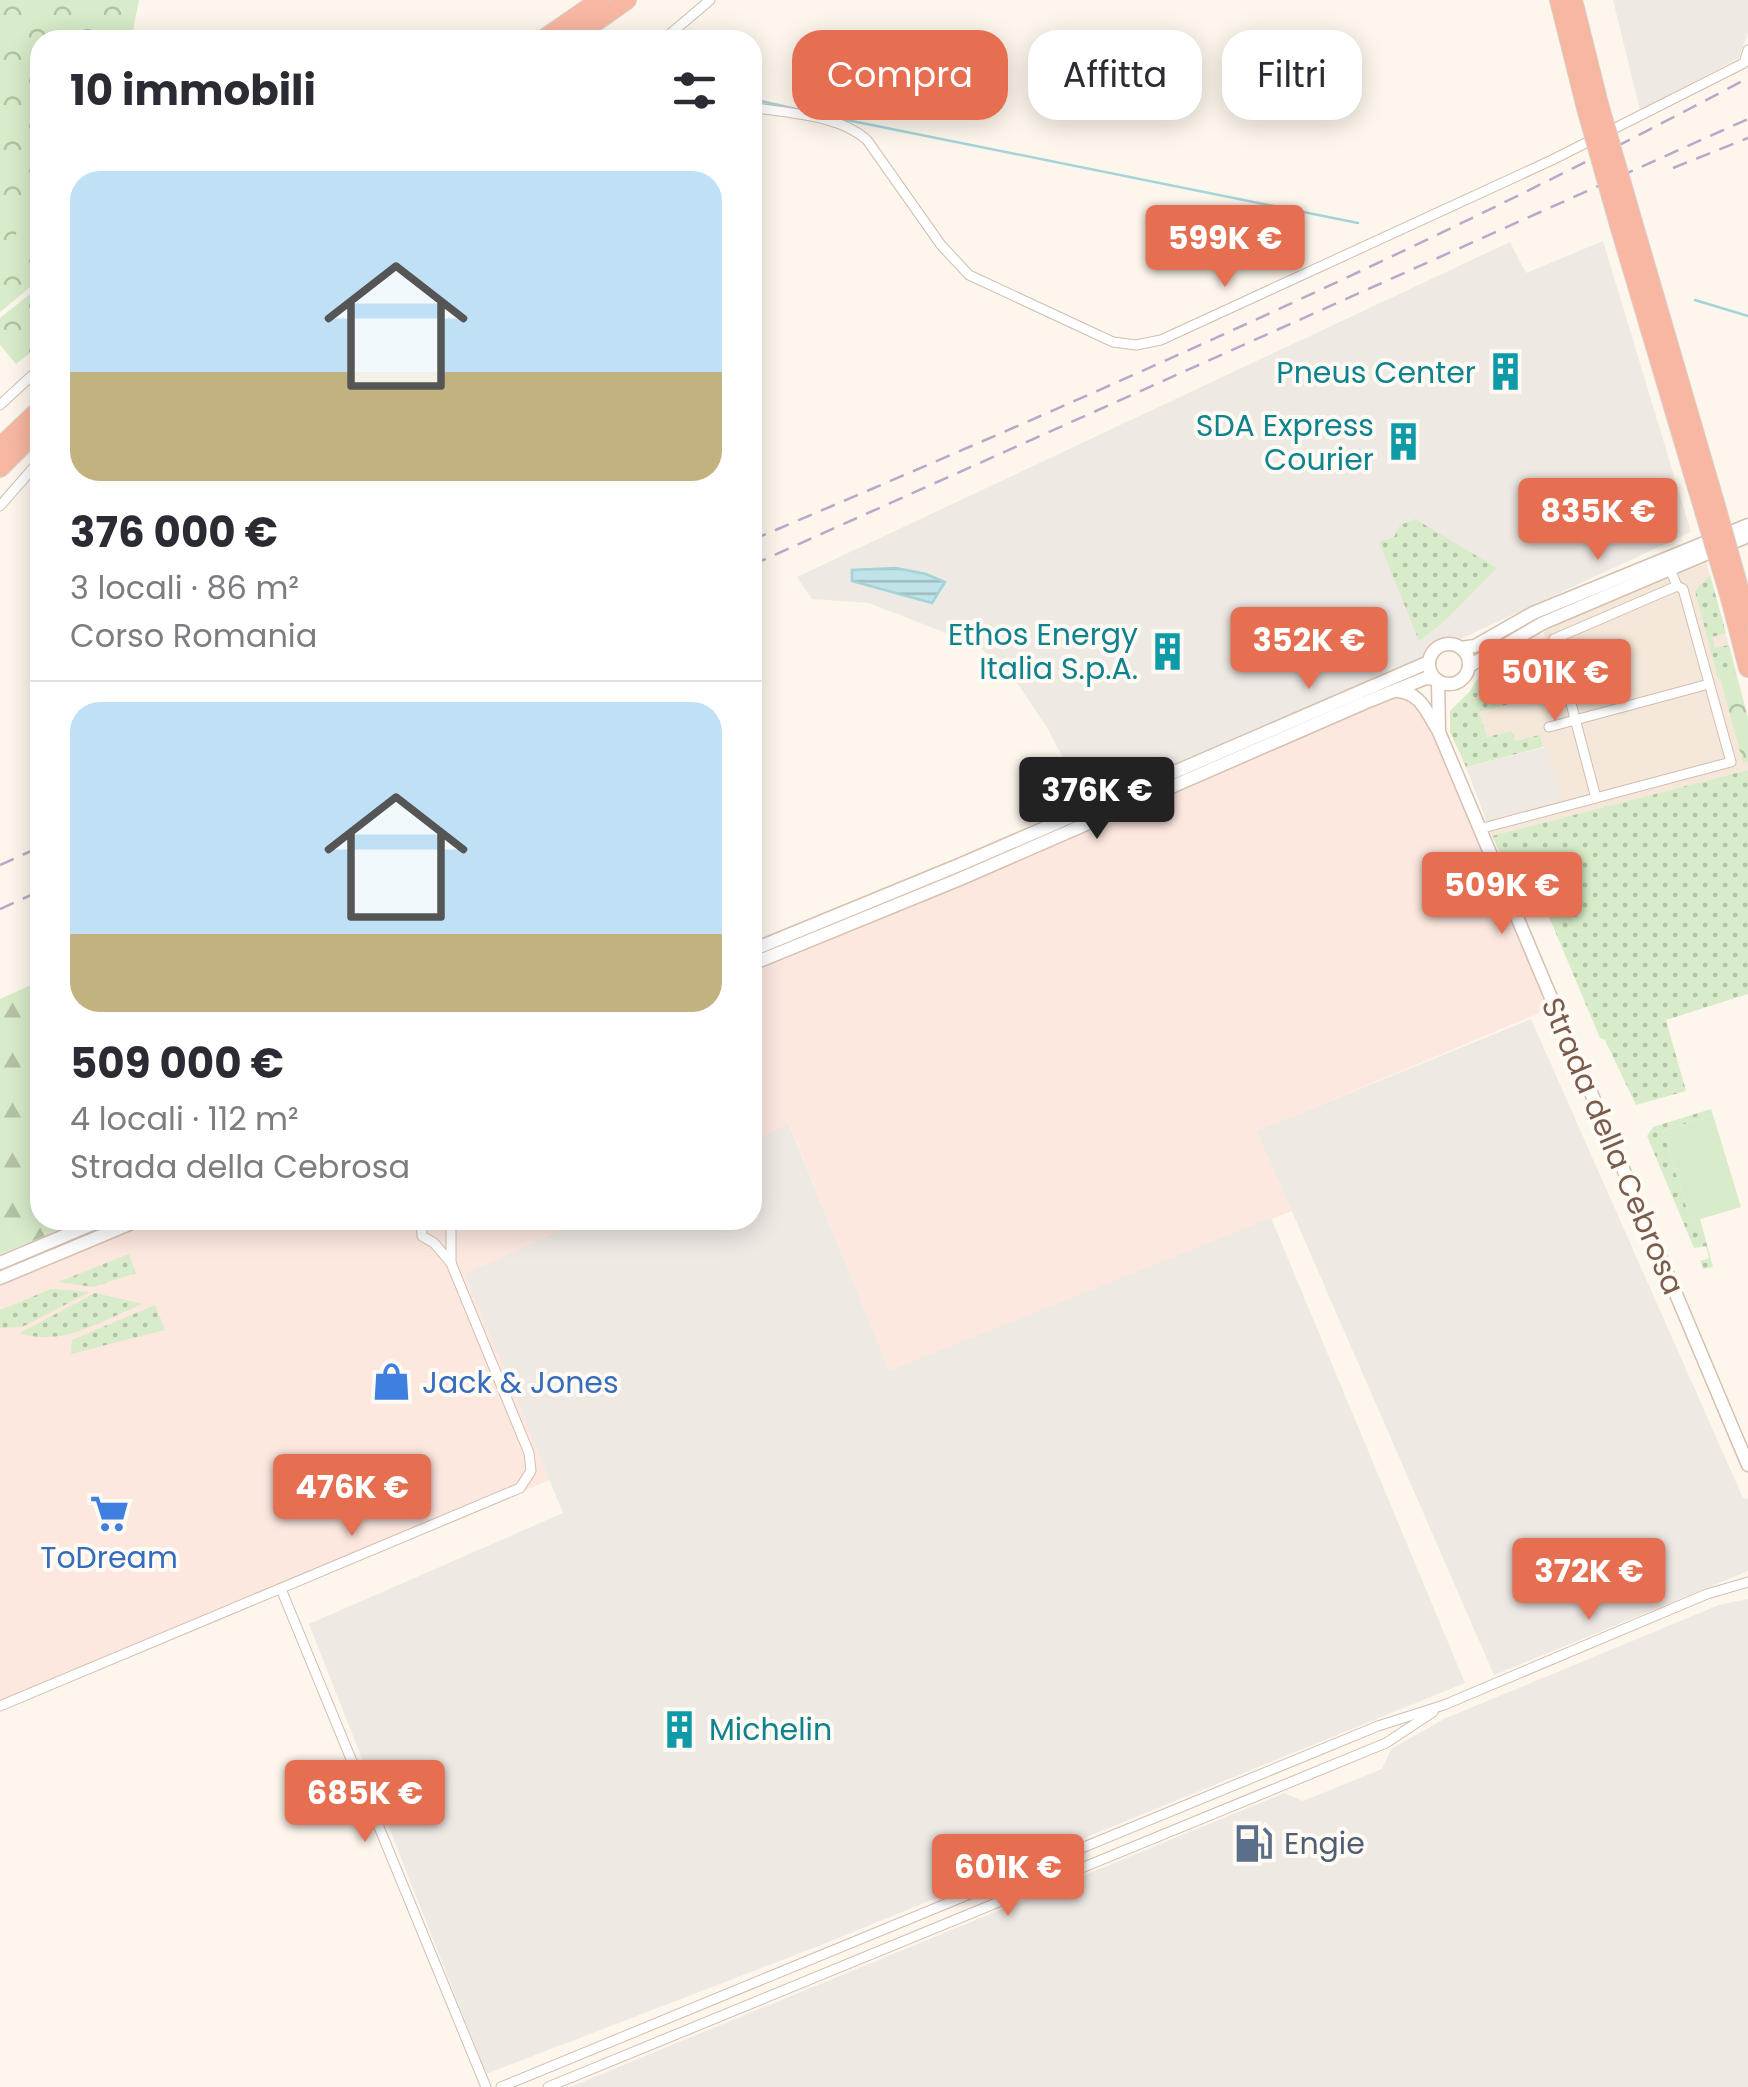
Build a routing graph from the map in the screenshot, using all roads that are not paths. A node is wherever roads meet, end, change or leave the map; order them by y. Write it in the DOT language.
graph roads {
  1 [pos="600,0"];
  2 [pos="628,0"];
  3 [pos="710,0"];
  4 [pos="1547,0"];
  5 [pos="1559,0"];
  6 [pos="1573,0"];
  7 [pos="1581,0"];
  8 [pos="556,30"];
  9 [pos="584,30"];
  10 [pos="676,30"];
  11 [pos="1568,37"];
  12 [pos="1748,50"];
  13 [pos="1591,73"];
  14 [pos="1593,106"];
  15 [pos="762,109"];
  16 [pos="30,377"];
  17 [pos="0,405"];
  18 [pos="30,418"];
  19 [pos="30,438"];
  20 [pos="0,446"];
  21 [pos="0,468"];
  22 [pos="30,472"];
  23 [pos="0,506"];
  24 [pos="1748,525"];
  25 [pos="1748,536"];
  26 [pos="1670,569"];
  27 [pos="1677,586"];
  28 [pos="1736,596"];
  29 [pos="1748,619"];
  30 [pos="1461,648"];
  31 [pos="1428,662"];
  32 [pos="1469,666"];
  33 [pos="1748,668"];
  34 [pos="1436,680"];
  35 [pos="1458,682"];
  36 [pos="1708,684"];
  37 [pos="1394,690"];
  38 [pos="1438,714"];
  39 [pos="1574,720"];
  40 [pos="1549,727"];
  41 [pos="1439,732"];
  42 [pos="1596,798"];
  43 [pos="1479,829"];
  44 [pos="762,946"];
  45 [pos="762,960"];
  46 [pos="78,1230"];
  47 [pos="115,1230"];
  48 [pos="422,1230"];
  49 [pos="450,1230"];
  50 [pos="450,1236"];
  51 [pos="434,1243"];
  52 [pos="0,1263"];
  53 [pos="451,1263"];
  54 [pos="0,1278"];
  55 [pos="1748,1465"];
  56 [pos="1748,1582"];
  57 [pos="280,1589"];
  58 [pos="1444,1705"];
  59 [pos="0,1706"];
  60 [pos="1134,1826"];
  61 [pos="1142,1844"];
  62 [pos="1039,1866"];
  63 [pos="1046,1882"];
  64 [pos="486,2087"];
  65 [pos="501,2087"];
  66 [pos="548,2087"];
  1 -- 8 [label="highway"];
  2 -- 9 [label="highway"];
  3 -- 10 [label="street"];
  4 -- 11 [label="highway"];
  5 -- 11 [label="highway"];
  6 -- 13 [label="highway"];
  7 -- 13 [label="highway"];
  11 -- 14 [label="highway"];
  12 -- 15 [label="street"];
  13 -- 14 [label="highway"];
  14 -- 28 [label="highway, bridge"];
  16 -- 17 [label="street"];
  18 -- 20 [label="highway"];
  19 -- 21 [label="highway"];
  22 -- 23 [label="street"];
  24 -- 30 [label="main road"];
  25 -- 26 [label="main road"];
  26 -- 27 [label="street"];
  26 -- 32 [label="main road"];
  27 -- 36 [label="street"];
  27 -- 39 [label="street"];
  28 -- 29 [label="highway"];
  28 -- 33 [label="highway"];
  30 -- 31 [label="main road"];
  30 -- 32 [label="main road"];
  31 -- 34 [label="main road"];
  31 -- 44 [label="main road"];
  32 -- 35 [label="main road"];
  34 -- 35 [label="main road"];
  34 -- 37 [label="main road"];
  34 -- 38 [label="main road, Strada della Cebrosa"];
  35 -- 38 [label="main road"];
  36 -- 39 [label="street"];
  36 -- 42 [label="street"];
  37 -- 41 [label="main road"];
  37 -- 45 [label="main road"];
  38 -- 41 [label="main road, Strada della Cebrosa"];
  39 -- 40 [label="street"];
  39 -- 42 [label="street"];
  41 -- 43 [label="main road, Strada della Cebrosa"];
  42 -- 43 [label="street"];
  43 -- 55 [label="main road, Strada della Cebrosa"];
  46 -- 52 [label="main road"];
  47 -- 54 [label="main road"];
  48 -- 51 [label="street"];
  49 -- 50 [label="street"];
  50 -- 51 [label="street"];
  50 -- 53 [label="street"];
  51 -- 53 [label="street"];
  53 -- 57 [label="street"];
  56 -- 58 [label="street"];
  57 -- 59 [label="street"];
  57 -- 64 [label="street"];
  58 -- 60 [label="street"];
  58 -- 61 [label="street"];
  60 -- 61 [label="street"];
  60 -- 62 [label="street"];
  61 -- 63 [label="street"];
  62 -- 63 [label="street"];
  62 -- 65 [label="street"];
  63 -- 66 [label="street"];
}
